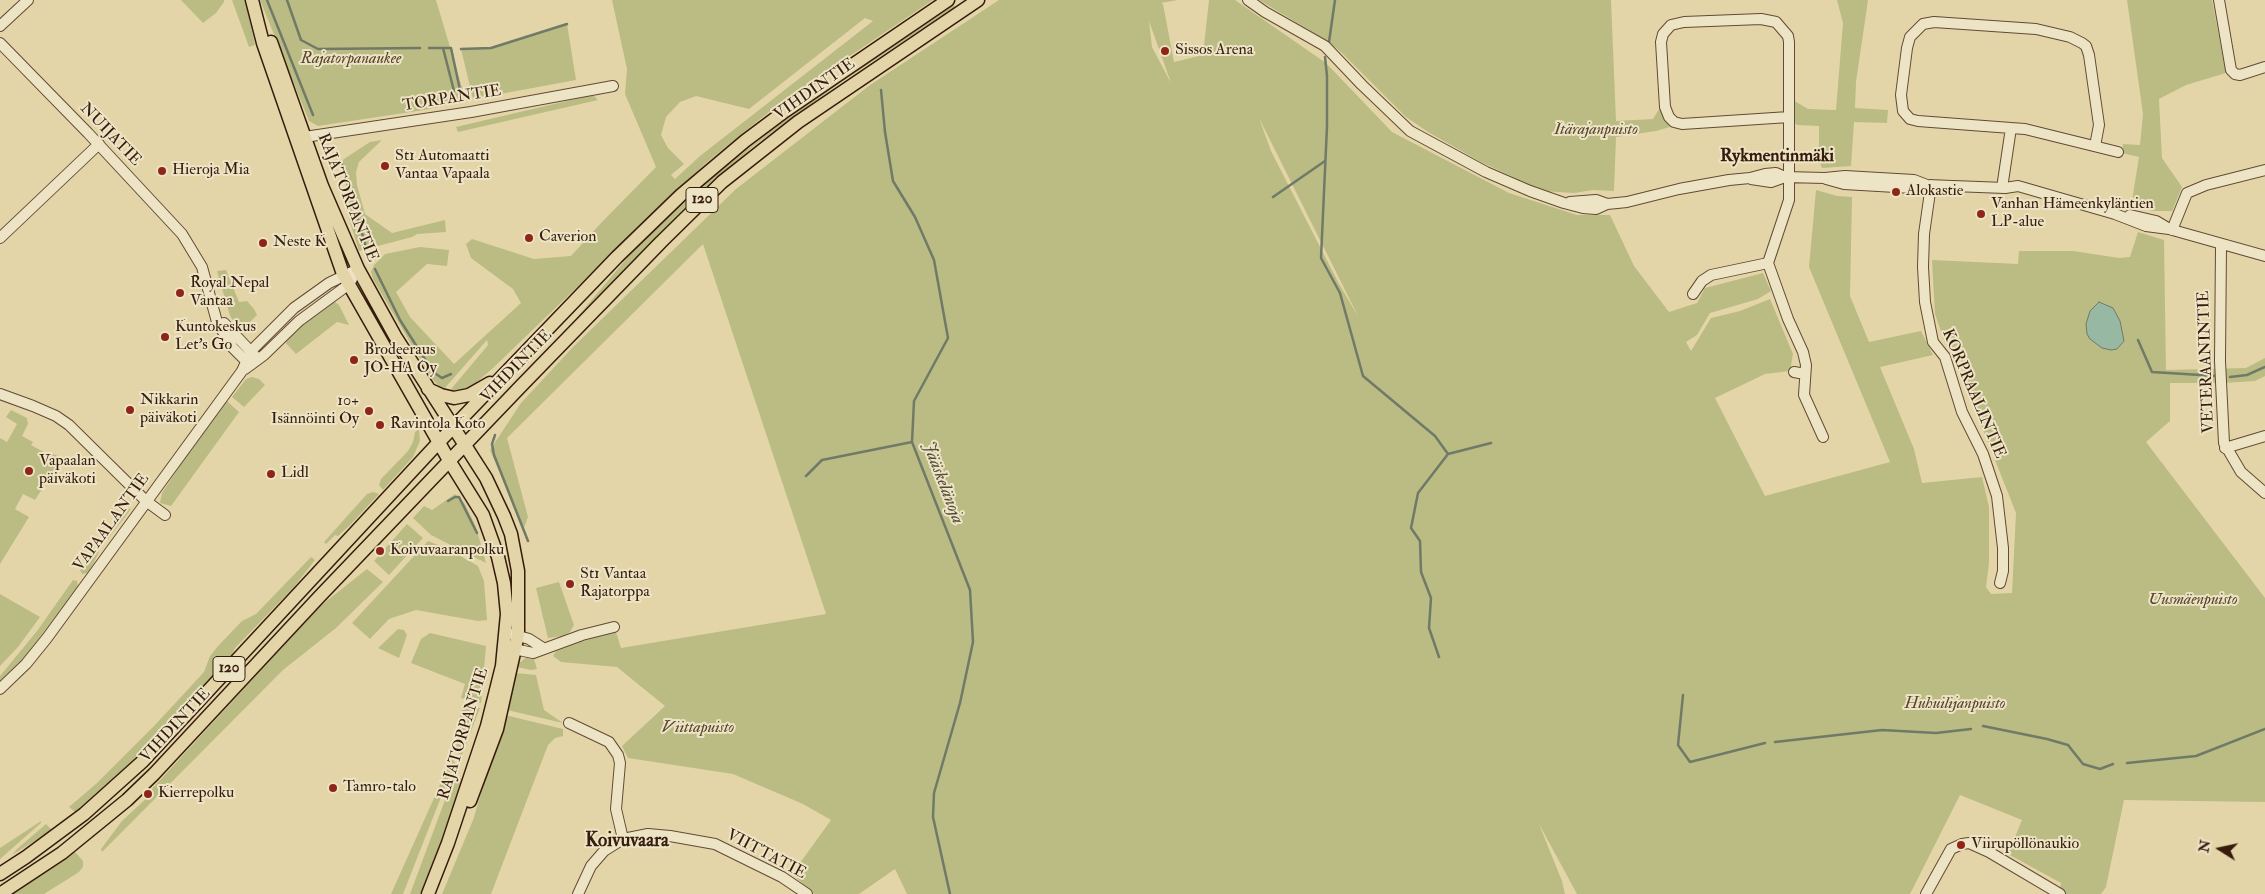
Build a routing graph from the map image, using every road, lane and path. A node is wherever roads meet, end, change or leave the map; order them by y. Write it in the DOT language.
graph roads {
  1 [pos="28,0"];
  2 [pos="252,0"];
  3 [pos="948,0"];
  4 [pos="978,0"];
  5 [pos="1248,0"];
  6 [pos="2219,0"];
  7 [pos="0,26"];
  8 [pos="0,43"];
  9 [pos="2265,68"];
  10 [pos="613,86"];
  11 [pos="1789,117"];
  12 [pos="2011,128"];
  13 [pos="300,138"];
  14 [pos="99,144"];
  15 [pos="2095,146"];
  16 [pos="2118,152"];
  17 [pos="2265,170"];
  18 [pos="1787,177"];
  19 [pos="1929,185"];
  20 [pos="2003,188"];
  21 [pos="2171,230"];
  22 [pos="0,238"];
  23 [pos="2221,244"];
  24 [pos="2265,256"];
  25 [pos="1768,263"];
  26 [pos="358,269"];
  27 [pos="345,280"];
  28 [pos="1693,294"];
  29 [pos="214,307"];
  30 [pos="251,351"];
  31 [pos="249,364"];
  32 [pos="508,370"];
  33 [pos="428,389"];
  34 [pos="0,394"];
  35 [pos="453,428"];
  36 [pos="2265,436"];
  37 [pos="1824,437"];
  38 [pos="439,442"];
  39 [pos="464,445"];
  40 [pos="2225,448"];
  41 [pos="450,462"];
  42 [pos="2265,493"];
  43 [pos="146,501"];
  44 [pos="165,514"];
  45 [pos="2000,583"];
  46 [pos="614,627"];
  47 [pos="512,634"];
  48 [pos="510,648"];
  49 [pos="543,648"];
  50 [pos="0,689"];
  51 [pos="569,723"];
  52 [pos="623,839"];
  53 [pos="0,874"];
  54 [pos="0,894"];
  55 [pos="428,894"];
  56 [pos="578,894"];
  57 [pos="807,894"];
  58 [pos="1926,894"];
  59 [pos="2060,894"];
  1 -- 7 [label="street"];
  2 -- 13 [label="main road, RAJATORPANTIE"];
  3 -- 32 [label="main road, VIHDINTIE / 120"];
  4 -- 39 [label="main road, VIHDINTIE / 120"];
  5 -- 18 [label="street"];
  6 -- 9 [label="street"];
  8 -- 14 [label="street, NUIJATIE"];
  10 -- 13 [label="street, TORPANTIE"];
  11 -- 11 [label="street"];
  11 -- 18 [label="street"];
  12 -- 15 [label="street"];
  12 -- 15 [label="street"];
  12 -- 20 [label="street"];
  13 -- 26 [label="main road, RAJATORPANTIE"];
  13 -- 27 [label="main road, RAJATORPANTIE"];
  14 -- 22 [label="street"];
  14 -- 29 [label="street, NUIJATIE"];
  15 -- 16 [label="street"];
  17 -- 21 [label="street"];
  18 -- 19 [label="street"];
  18 -- 25 [label="street"];
  19 -- 20 [label="street"];
  19 -- 45 [label="street, KORPRAALINTIE"];
  20 -- 21 [label="street"];
  21 -- 23 [label="street"];
  23 -- 24 [label="street"];
  23 -- 40 [label="street, VETERAANINTIE"];
  25 -- 28 [label="street"];
  25 -- 37 [label="street"];
  26 -- 27 [label="street, VAPAALANTIE"];
  26 -- 33 [label="main road, RAJATORPANTIE"];
  27 -- 30 [label="street, VAPAALANTIE"];
  27 -- 31 [label="street, VAPAALANTIE"];
  27 -- 38 [label="main road, RAJATORPANTIE"];
  29 -- 30 [label="street, NUIJATIE"];
  29 -- 31 [label="street, NUIJATIE"];
  30 -- 31 [label="street, NUIJATIE"];
  31 -- 43 [label="street, VAPAALANTIE"];
  32 -- 33 [label="main road"];
  32 -- 35 [label="main road, VIHDINTIE / 120"];
  33 -- 35 [label="main road, RAJATORPANTIE"];
  34 -- 43 [label="street"];
  35 -- 38 [label="main road, VIHDINTIE / 120"];
  35 -- 39 [label="main road, RAJATORPANTIE"];
  36 -- 40 [label="street"];
  38 -- 41 [label="main road, RAJATORPANTIE"];
  38 -- 53 [label="main road, VIHDINTIE / 120"];
  39 -- 41 [label="main road, VIHDINTIE / 120"];
  39 -- 47 [label="main road, RAJATORPANTIE"];
  40 -- 42 [label="street, VETERAANINTIE"];
  41 -- 47 [label="main road, RAJATORPANTIE"];
  41 -- 54 [label="main road, VIHDINTIE / 120"];
  43 -- 44 [label="street"];
  43 -- 50 [label="street, VAPAALANTIE"];
  46 -- 49 [label="street"];
  47 -- 48 [label="main road, RAJATORPANTIE"];
  47 -- 49 [label="street"];
  48 -- 49 [label="street"];
  48 -- 55 [label="main road, RAJATORPANTIE"];
  51 -- 52 [label="street"];
  52 -- 56 [label="street"];
  52 -- 57 [label="street, VIITTATIE"];
  58 -- 59 [label="street"];
}
